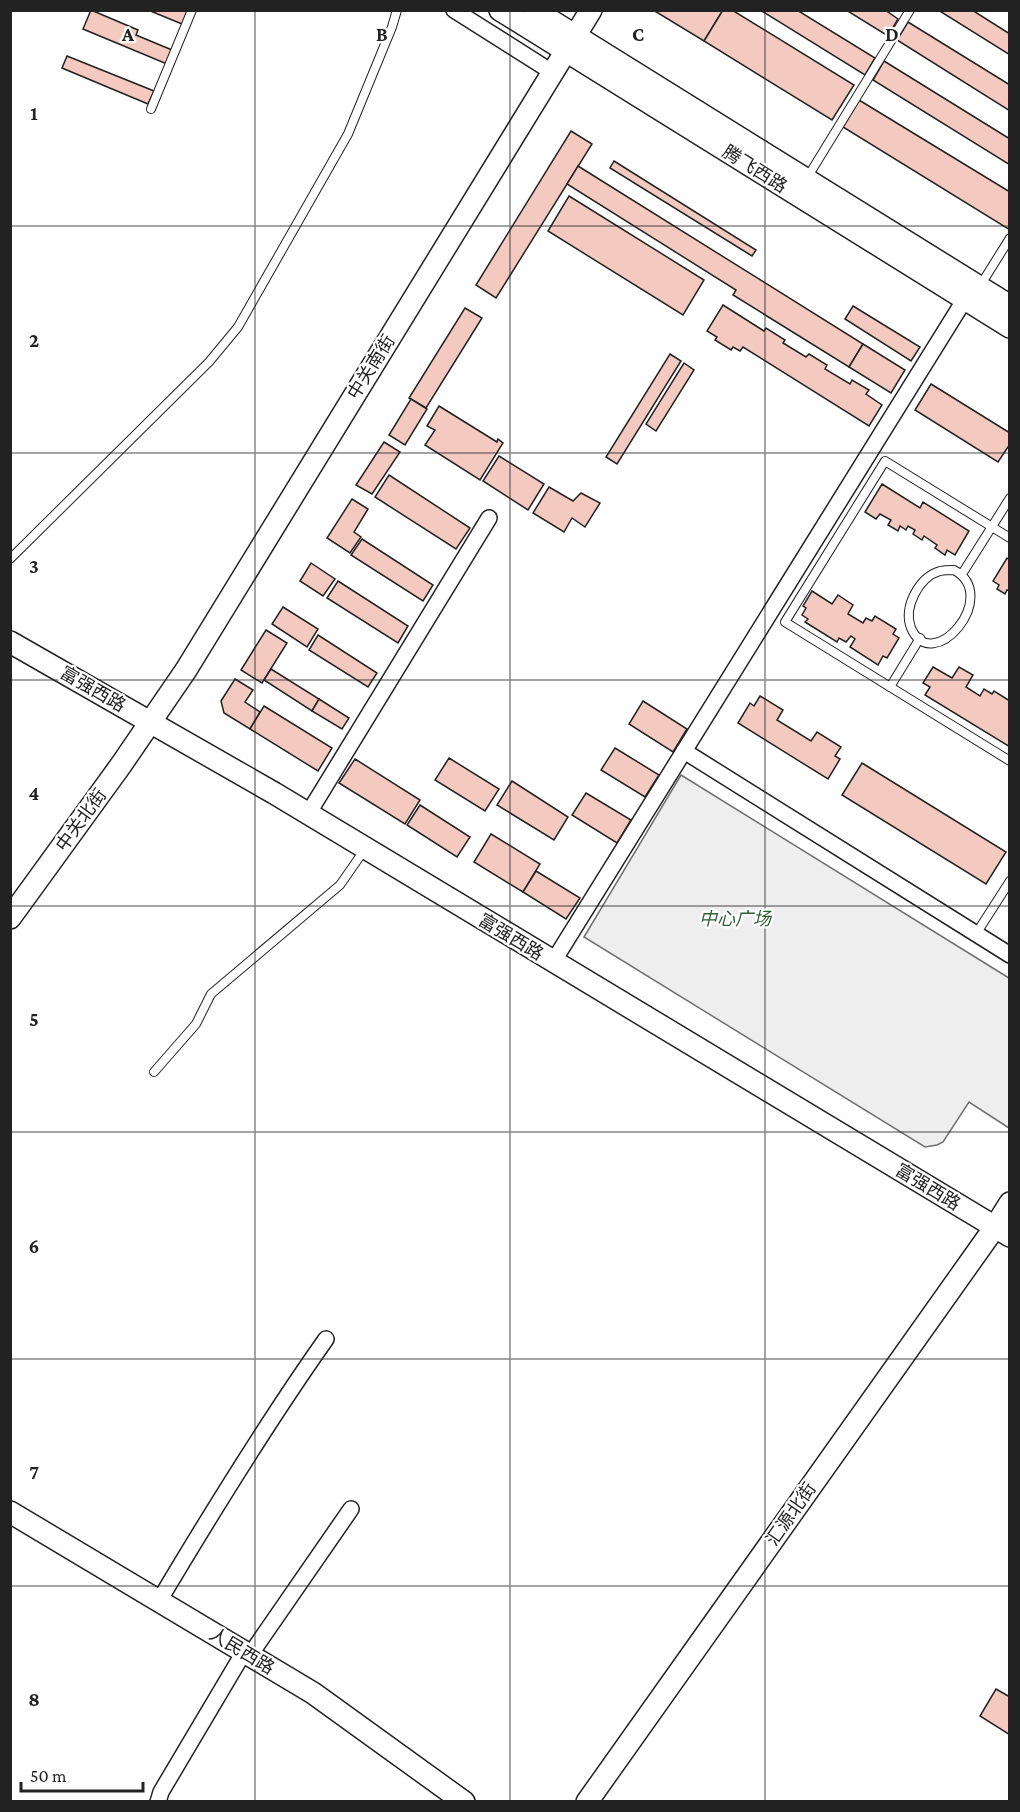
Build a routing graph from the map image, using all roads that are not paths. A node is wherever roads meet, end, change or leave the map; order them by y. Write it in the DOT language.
graph roads {
  1 [pos="192,10"];
  2 [pos="397,10"];
  3 [pos="454,10"];
  4 [pos="500,10"];
  5 [pos="534,10"];
  6 [pos="910,10"];
  7 [pos="586,12"];
  8 [pos="570,43"];
  9 [pos="552,72"];
  10 [pos="151,109"];
  11 [pos="806,180"];
  12 [pos="1010,238"];
  13 [pos="972,293"];
  14 [pos="1010,306"];
  15 [pos="1010,327"];
  16 [pos="1010,498"];
  17 [pos="489,518"];
  18 [pos="992,527"];
  19 [pos="1010,538"];
  20 [pos="10,560"];
  21 [pos="962,574"];
  22 [pos="920,638"];
  23 [pos="10,642"];
  24 [pos="890,687"];
  25 [pos="150,722"];
  26 [pos="684,751"];
  27 [pos="1010,761"];
  28 [pos="308,814"];
  29 [pos="366,848"];
  30 [pos="1010,881"];
  31 [pos="10,918"];
  32 [pos="976,934"];
  33 [pos="1010,955"];
  34 [pos="553,962"];
  35 [pos="154,1072"];
  36 [pos="1010,1203"];
  37 [pos="1002,1232"];
  38 [pos="326,1339"];
  39 [pos="351,1509"];
  40 [pos="10,1512"];
  41 [pos="159,1601"];
  42 [pos="247,1654"];
  43 [pos="158,1802"];
  44 [pos="464,1802"];
  45 [pos="587,1802"];
  1 -- 10 [label="lane"];
  2 -- 20 [label="lane"];
  3 -- 9 [label="street"];
  4 -- 8 [label="street, 腾飞西路"];
  5 -- 8 [label="street, 腾飞西路"];
  6 -- 11 [label="lane"];
  7 -- 8 [label="street, 中关南街"];
  8 -- 9 [label="street, 中关南街"];
  8 -- 11 [label="street, 腾飞西路"];
  8 -- 13 [label="street, 腾飞西路"];
  9 -- 25 [label="street, 中关南街"];
  11 -- 13 [label="street, 腾飞西路"];
  12 -- 13 [label="lane"];
  13 -- 14 [label="street, 腾飞西路"];
  13 -- 15 [label="street, 腾飞西路"];
  13 -- 26 [label="street"];
  16 -- 18 [label="lane"];
  17 -- 28 [label="street"];
  18 -- 19 [label="lane"];
  18 -- 21 [label="lane"];
  18 -- 24 [label="lane"];
  21 -- 22 [label="lane"];
  21 -- 22 [label="lane"];
  22 -- 24 [label="lane"];
  23 -- 25 [label="street, 富强西路"];
  24 -- 27 [label="lane"];
  25 -- 28 [label="street, 富强西路"];
  25 -- 31 [label="street, 中关北街"];
  26 -- 32 [label="street"];
  26 -- 34 [label="street"];
  28 -- 29 [label="street, 富强西路"];
  29 -- 34 [label="street, 富强西路"];
  29 -- 35 [label="lane"];
  30 -- 32 [label="lane"];
  32 -- 33 [label="street"];
  34 -- 37 [label="street, 富强西路"];
  36 -- 37 [label="street, 汇源北街"];
  37 -- 45 [label="street, 汇源北街"];
  38 -- 41 [label="street"];
  39 -- 42 [label="street"];
  40 -- 41 [label="street, 人民西路"];
  41 -- 42 [label="street, 人民西路"];
  42 -- 43 [label="street"];
  42 -- 44 [label="street, 人民西路"];
}
